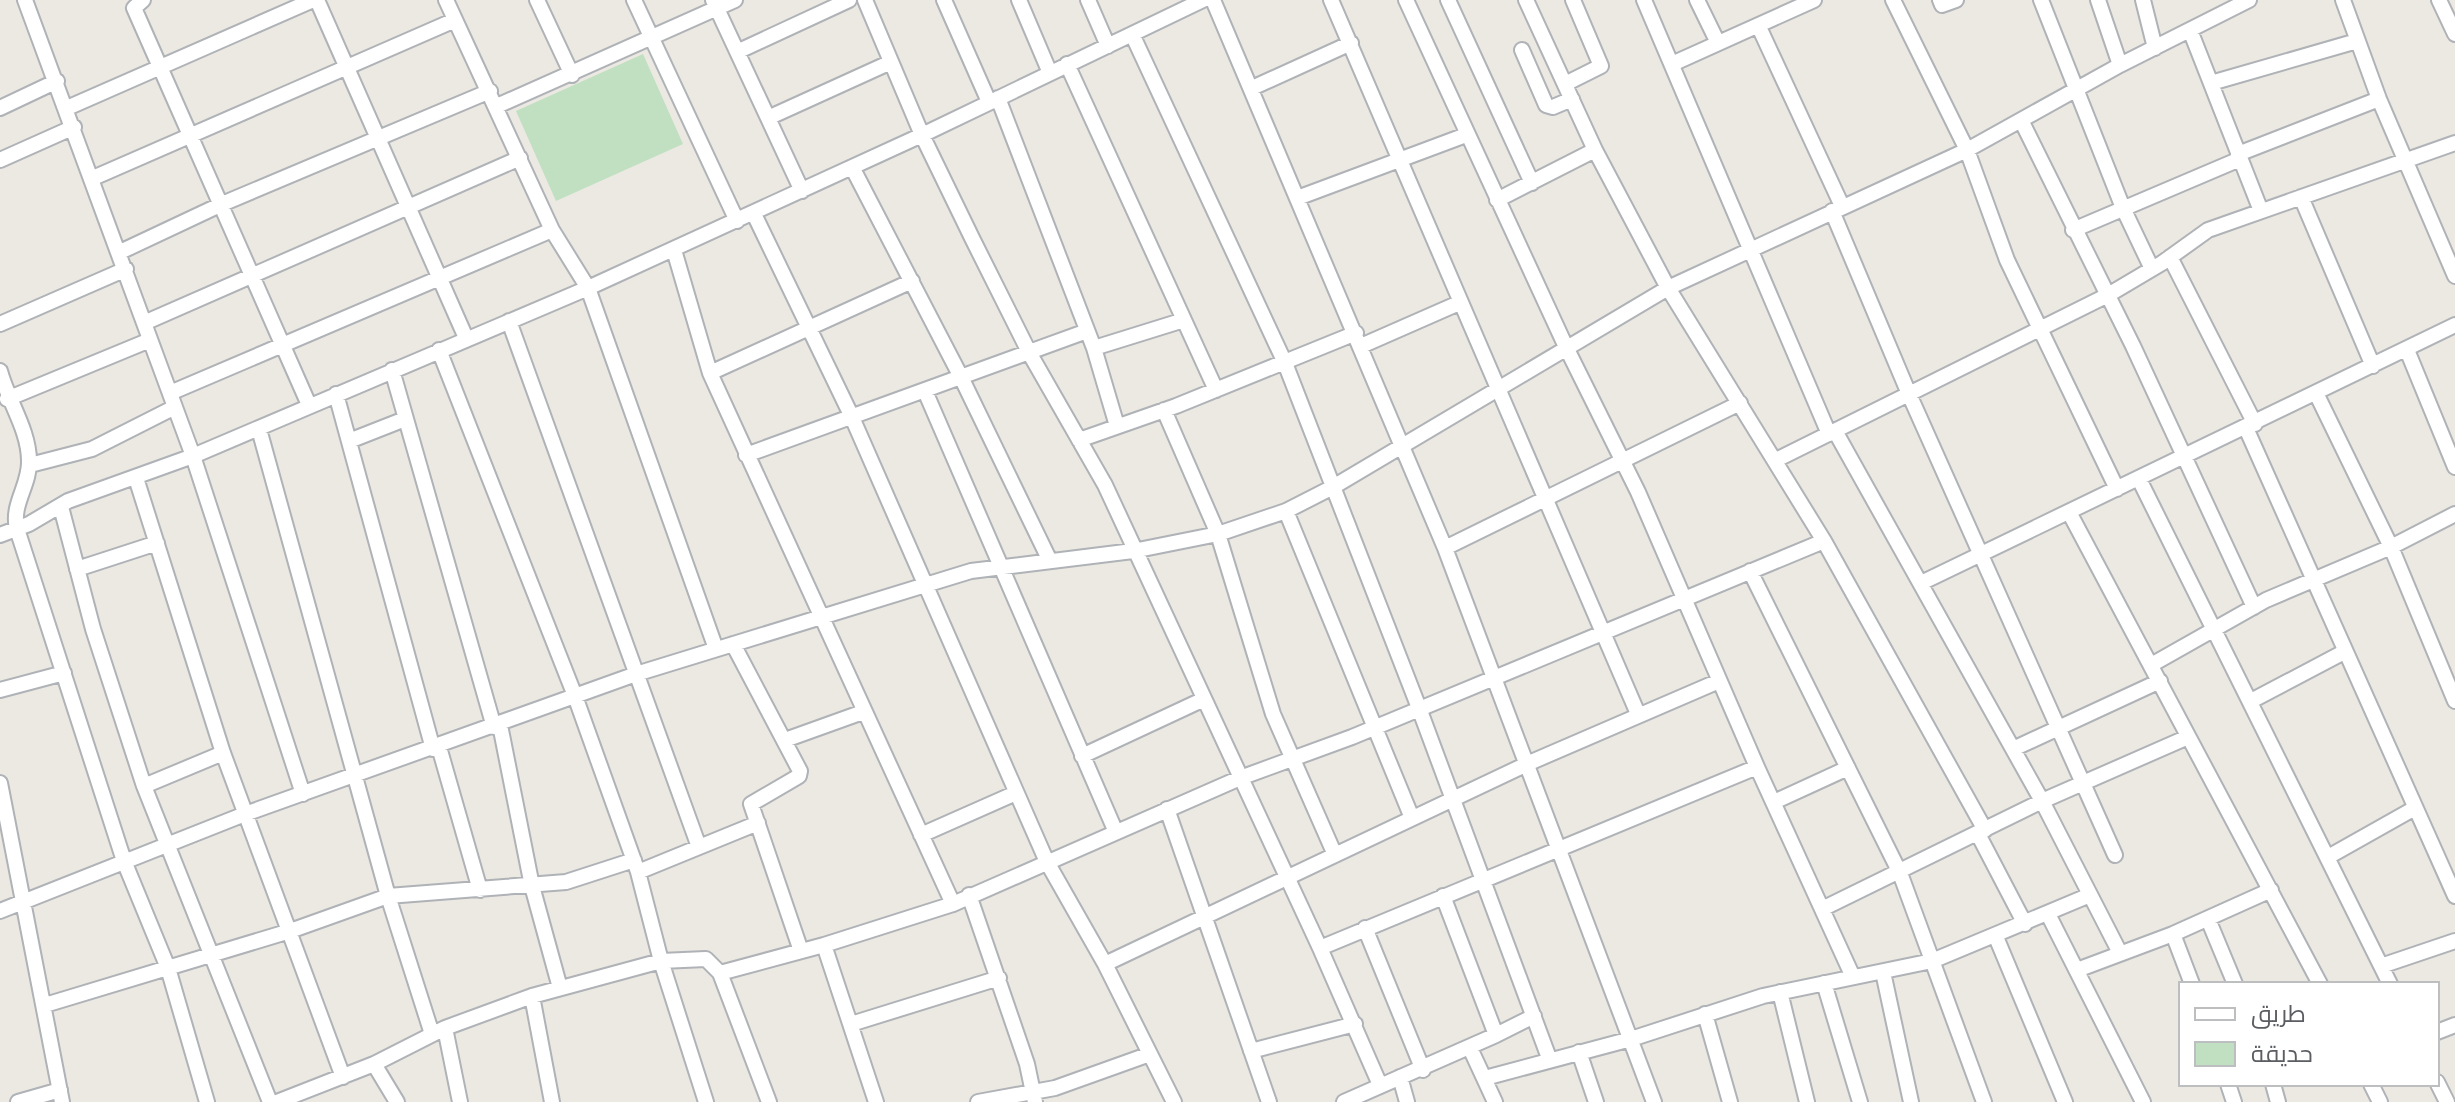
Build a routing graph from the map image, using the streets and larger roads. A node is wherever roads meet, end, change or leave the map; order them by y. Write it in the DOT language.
graph roads {
  1 [pos="25,0"];
  2 [pos="143,0"];
  3 [pos="315,0"];
  4 [pos="446,0"];
  5 [pos="537,0"];
  6 [pos="634,0"];
  7 [pos="735,0"];
  8 [pos="849,0"];
  9 [pos="865,0"];
  10 [pos="944,0"];
  11 [pos="1019,0"];
  12 [pos="1088,0"];
  13 [pos="1203,0"];
  14 [pos="1213,0"];
  15 [pos="1331,0"];
  16 [pos="1406,0"];
  17 [pos="1448,0"];
  18 [pos="1526,0"];
  19 [pos="1573,0"];
  20 [pos="1644,0"];
  21 [pos="1697,0"];
  22 [pos="1814,0"];
  23 [pos="1893,0"];
  24 [pos="1940,0"];
  25 [pos="1956,0"];
  26 [pos="2041,0"];
  27 [pos="2098,0"];
  28 [pos="2143,0"];
  29 [pos="2343,0"];
  30 [pos="2439,0"];
  31 [pos="2247,1"];
  32 [pos="1798,3"];
  33 [pos="715,4"];
  34 [pos="455,20"];
  35 [pos="1759,27"];
  36 [pos="2190,30"];
  37 [pos="1132,34"];
  38 [pos="2455,34"];
  39 [pos="651,38"];
  40 [pos="2357,41"];
  41 [pos="1351,43"];
  42 [pos="1718,43"];
  43 [pos="1108,46"];
  44 [pos="2155,48"];
  45 [pos="1522,50"];
  46 [pos="739,51"];
  47 [pos="891,62"];
  48 [pos="1067,64"];
  49 [pos="1672,64"];
  50 [pos="2120,65"];
  51 [pos="160,66"];
  52 [pos="348,69"];
  53 [pos="1050,73"];
  54 [pos="572,75"];
  55 [pos="57,81"];
  56 [pos="2211,83"];
  57 [pos="1565,84"];
  58 [pos="1252,88"];
  59 [pos="2074,89"];
  60 [pos="490,91"];
  61 [pos="1572,99"];
  62 [pos="2379,99"];
  63 [pos="994,100"];
  64 [pos="497,106"];
  65 [pos="0,108"];
  66 [pos="67,108"];
  67 [pos="770,117"];
  68 [pos="2021,120"];
  69 [pos="74,127"];
  70 [pos="192,135"];
  71 [pos="922,135"];
  72 [pos="1466,135"];
  73 [pos="379,136"];
  74 [pos="2455,143"];
  75 [pos="1595,150"];
  76 [pos="1967,150"];
  77 [pos="2239,156"];
  78 [pos="520,158"];
  79 [pos="0,160"];
  80 [pos="1402,160"];
  81 [pos="2406,161"];
  82 [pos="852,167"];
  83 [pos="93,178"];
  84 [pos="1532,183"];
  85 [pos="802,191"];
  86 [pos="1300,197"];
  87 [pos="2301,197"];
  88 [pos="1497,200"];
  89 [pos="222,204"];
  90 [pos="411,207"];
  91 [pos="1837,208"];
  92 [pos="2123,208"];
  93 [pos="2261,211"];
  94 [pos="754,214"];
  95 [pos="737,221"];
  96 [pos="552,230"];
  97 [pos="2073,230"];
  98 [pos="1751,249"];
  99 [pos="674,250"];
  100 [pos="120,252"];
  101 [pos="2170,257"];
  102 [pos="126,269"];
  103 [pos="2152,269"];
  104 [pos="254,275"];
  105 [pos="2455,276"];
  106 [pos="440,278"];
  107 [pos="912,281"];
  108 [pos="588,288"];
  109 [pos="1668,288"];
  110 [pos="2108,295"];
  111 [pos="1459,303"];
  112 [pos="1184,320"];
  113 [pos="509,321"];
  114 [pos="144,323"];
  115 [pos="0,324"];
  116 [pos="2455,325"];
  117 [pos="810,329"];
  118 [pos="2040,329"];
  119 [pos="1087,331"];
  120 [pos="466,338"];
  121 [pos="1359,339"];
  122 [pos="150,340"];
  123 [pos="283,344"];
  124 [pos="1566,347"];
  125 [pos="1094,348"];
  126 [pos="439,350"];
  127 [pos="2407,350"];
  128 [pos="1030,354"];
  129 [pos="1285,363"];
  130 [pos="2373,366"];
  131 [pos="392,370"];
  132 [pos="0,371"];
  133 [pos="710,373"];
  134 [pos="961,377"];
  135 [pos="1216,390"];
  136 [pos="1497,390"];
  137 [pos="925,391"];
  138 [pos="2316,393"];
  139 [pos="336,394"];
  140 [pos="1909,394"];
  141 [pos="7,399"];
  142 [pos="173,400"];
  143 [pos="1740,403"];
  144 [pos="309,405"];
  145 [pos="1164,410"];
  146 [pos="851,415"];
  147 [pos="405,419"];
  148 [pos="1117,426"];
  149 [pos="2251,426"];
  150 [pos="259,429"];
  151 [pos="1832,433"];
  152 [pos="1079,440"];
  153 [pos="349,441"];
  154 [pos="1403,445"];
  155 [pos="746,455"];
  156 [pos="193,456"];
  157 [pos="2186,458"];
  158 [pos="1776,460"];
  159 [pos="1623,461"];
  160 [pos="30,465"];
  161 [pos="2455,467"];
  162 [pos="136,478"];
  163 [pos="2139,479"];
  164 [pos="1333,487"];
  165 [pos="2117,489"];
  166 [pos="1545,501"];
  167 [pos="61,507"];
  168 [pos="1286,511"];
  169 [pos="2069,512"];
  170 [pos="2455,514"];
  171 [pos="17,529"];
  172 [pos="1218,534"];
  173 [pos="0,535"];
  174 [pos="1824,541"];
  175 [pos="157,543"];
  176 [pos="2391,547"];
  177 [pos="1445,548"];
  178 [pos="1133,551"];
  179 [pos="1980,554"];
  180 [pos="1050,561"];
  181 [pos="1002,566"];
  182 [pos="77,569"];
  183 [pos="1750,571"];
  184 [pos="2312,579"];
  185 [pos="924,583"];
  186 [pos="1921,583"];
  187 [pos="1684,599"];
  188 [pos="2254,607"];
  189 [pos="820,616"];
  190 [pos="1600,631"];
  191 [pos="2214,631"];
  192 [pos="733,644"];
  193 [pos="716,649"];
  194 [pos="2344,652"];
  195 [pos="2151,665"];
  196 [pos="64,673"];
  197 [pos="636,674"];
  198 [pos="1495,675"];
  199 [pos="1719,681"];
  200 [pos="2160,681"];
  201 [pos="0,690"];
  202 [pos="575,696"];
  203 [pos="1202,700"];
  204 [pos="2251,701"];
  205 [pos="2455,701"];
  206 [pos="1419,708"];
  207 [pos="863,712"];
  208 [pos="1638,714"];
  209 [pos="497,726"];
  210 [pos="1375,727"];
  211 [pos="2059,728"];
  212 [pos="2188,737"];
  213 [pos="785,740"];
  214 [pos="436,748"];
  215 [pos="2013,749"];
  216 [pos="223,753"];
  217 [pos="1082,756"];
  218 [pos="1292,759"];
  219 [pos="1529,763"];
  220 [pos="1757,767"];
  221 [pos="1848,768"];
  222 [pos="356,775"];
  223 [pos="1240,778"];
  224 [pos="0,783"];
  225 [pos="2083,785"];
  226 [pos="144,786"];
  227 [pos="1016,793"];
  228 [pos="303,794"];
  229 [pos="1453,800"];
  230 [pos="2042,801"];
  231 [pos="1774,802"];
  232 [pos="2415,808"];
  233 [pos="1167,809"];
  234 [pos="245,814"];
  235 [pos="1412,818"];
  236 [pos="758,823"];
  237 [pos="1115,830"];
  238 [pos="1982,832"];
  239 [pos="921,835"];
  240 [pos="165,846"];
  241 [pos="699,847"];
  242 [pos="1561,847"];
  243 [pos="1335,855"];
  244 [pos="2115,855"];
  245 [pos="2328,857"];
  246 [pos="124,861"];
  247 [pos="1047,862"];
  248 [pos="636,866"];
  249 [pos="1900,873"];
  250 [pos="1288,878"];
  251 [pos="1482,879"];
  252 [pos="532,886"];
  253 [pos="480,890"];
  254 [pos="2271,890"];
  255 [pos="969,895"];
  256 [pos="2090,895"];
  257 [pos="388,896"];
  258 [pos="1443,896"];
  259 [pos="2455,896"];
  260 [pos="25,900"];
  261 [pos="953,904"];
  262 [pos="1824,908"];
  263 [pos="0,911"];
  264 [pos="2048,914"];
  265 [pos="1205,916"];
  266 [pos="2208,919"];
  267 [pos="2025,924"];
  268 [pos="1365,928"];
  269 [pos="290,931"];
  270 [pos="2173,934"];
  271 [pos="1996,937"];
  272 [pos="2455,941"];
  273 [pos="824,945"];
  274 [pos="1320,948"];
  275 [pos="801,951"];
  276 [pos="2119,951"];
  277 [pos="210,956"];
  278 [pos="661,961"];
  279 [pos="1932,961"];
  280 [pos="1105,964"];
  281 [pos="2381,966"];
  282 [pos="168,968"];
  283 [pos="2077,970"];
  284 [pos="1883,972"];
  285 [pos="720,973"];
  286 [pos="1853,977"];
  287 [pos="999,978"];
  288 [pos="2191,982"];
  289 [pos="2234,982"];
  290 [pos="2319,982"];
  291 [pos="2389,982"];
  292 [pos="1824,983"];
  293 [pos="560,988"];
  294 [pos="1780,992"];
  295 [pos="532,996"];
  296 [pos="45,1005"];
  297 [pos="1705,1014"];
  298 [pos="1534,1016"];
  299 [pos="851,1024"];
  300 [pos="1355,1024"];
  301 [pos="438,1031"];
  302 [pos="1496,1035"];
  303 [pos="1631,1039"];
  304 [pos="1470,1048"];
  305 [pos="1251,1051"];
  306 [pos="1579,1052"];
  307 [pos="1150,1054"];
  308 [pos="1549,1058"];
  309 [pos="374,1064"];
  310 [pos="1423,1070"];
  311 [pos="343,1077"];
  312 [pos="1400,1077"];
  313 [pos="1485,1078"];
  314 [pos="1380,1085"];
  315 [pos="1058,1095"];
  316 [pos="61,1096"];
  317 [pos="1034,1096"];
  318 [pos="702,1101"];
  319 [pos="18,1102"];
  320 [pos="207,1102"];
  321 [pos="270,1102"];
  322 [pos="277,1102"];
  323 [pos="397,1102"];
  324 [pos="460,1102"];
  325 [pos="552,1102"];
  326 [pos="769,1102"];
  327 [pos="876,1102"];
  328 [pos="978,1102"];
  329 [pos="1174,1102"];
  330 [pos="1269,1102"];
  331 [pos="1344,1102"];
  332 [pos="1407,1102"];
  333 [pos="1495,1102"];
  334 [pos="1596,1102"];
  335 [pos="1654,1102"];
  336 [pos="1730,1102"];
  337 [pos="1807,1102"];
  338 [pos="1860,1102"];
  339 [pos="1911,1102"];
  340 [pos="1984,1102"];
  341 [pos="2065,1102"];
  342 [pos="2143,1102"];
  1 -- 55 [label="street"];
  2 -- 51 [label="street"];
  3 -- 51 [label="street"];
  3 -- 52 [label="street"];
  4 -- 34 [label="street"];
  5 -- 54 [label="street"];
  6 -- 39 [label="street"];
  7 -- 33 [label="street"];
  8 -- 46 [label="street"];
  9 -- 47 [label="street"];
  10 -- 63 [label="street"];
  11 -- 53 [label="street"];
  12 -- 43 [label="street"];
  13 -- 37 [label="street"];
  14 -- 58 [label="street"];
  15 -- 41 [label="street"];
  16 -- 72 [label="street"];
  17 -- 84 [label="street"];
  18 -- 57 [label="street"];
  19 -- 57 [label="street"];
  20 -- 49 [label="street"];
  21 -- 42 [label="street"];
  22 -- 32 [label="street"];
  23 -- 76 [label="street"];
  24 -- 25 [label="street"];
  26 -- 59 [label="street"];
  27 -- 50 [label="street"];
  28 -- 44 [label="street"];
  29 -- 40 [label="street"];
  30 -- 38 [label="street"];
  31 -- 36 [label="street"];
  32 -- 35 [label="street"];
  33 -- 39 [label="street"];
  33 -- 46 [label="street"];
  34 -- 52 [label="street"];
  34 -- 60 [label="street"];
  35 -- 42 [label="street"];
  35 -- 91 [label="street"];
  36 -- 44 [label="street"];
  36 -- 56 [label="street"];
  37 -- 43 [label="street"];
  37 -- 129 [label="street"];
  39 -- 54 [label="street"];
  39 -- 95 [label="street"];
  40 -- 56 [label="street"];
  40 -- 62 [label="street"];
  41 -- 58 [label="street"];
  41 -- 80 [label="street"];
  42 -- 49 [label="street"];
  43 -- 48 [label="street"];
  44 -- 50 [label="street"];
  45 -- 61 [label="street"];
  46 -- 67 [label="street"];
  47 -- 67 [label="street"];
  47 -- 71 [label="street"];
  48 -- 53 [label="street"];
  48 -- 112 [label="street"];
  49 -- 98 [label="street"];
  50 -- 59 [label="street"];
  51 -- 66 [label="street"];
  51 -- 70 [label="street"];
  52 -- 70 [label="street"];
  52 -- 73 [label="street"];
  53 -- 63 [label="street"];
  54 -- 64 [label="street"];
  55 -- 65 [label="street"];
  55 -- 66 [label="street"];
  56 -- 77 [label="street"];
  57 -- 61 [label="street"];
  58 -- 86 [label="street"];
  59 -- 68 [label="street"];
  59 -- 92 [label="street"];
  60 -- 64 [label="street"];
  60 -- 73 [label="street"];
  61 -- 75 [label="street"];
  62 -- 77 [label="street"];
  62 -- 81 [label="street"];
  63 -- 71 [label="street"];
  63 -- 119 [label="street"];
  64 -- 78 [label="street"];
  66 -- 69 [label="street"];
  67 -- 85 [label="street"];
  68 -- 76 [label="street"];
  68 -- 97 [label="street"];
  69 -- 79 [label="street"];
  69 -- 83 [label="street"];
  70 -- 83 [label="street"];
  70 -- 89 [label="street"];
  71 -- 82 [label="street"];
  71 -- 128 [label="street"];
  72 -- 80 [label="street"];
  72 -- 88 [label="street"];
  73 -- 89 [label="street"];
  73 -- 90 [label="street"];
  74 -- 81 [label="street"];
  75 -- 84 [label="street"];
  75 -- 109 [label="street"];
  76 -- 91 [label="street"];
  76 -- 118 [label="street"];
  77 -- 92 [label="street"];
  77 -- 93 [label="street"];
  78 -- 90 [label="street"];
  78 -- 96 [label="street"];
  80 -- 86 [label="street"];
  80 -- 111 [label="street"];
  81 -- 87 [label="street"];
  81 -- 105 [label="street"];
  82 -- 85 [label="street"];
  82 -- 107 [label="street"];
  83 -- 100 [label="street"];
  84 -- 88 [label="street"];
  85 -- 94 [label="street"];
  86 -- 121 [label="street"];
  87 -- 93 [label="street"];
  87 -- 130 [label="street"];
  88 -- 124 [label="street"];
  89 -- 100 [label="street"];
  89 -- 104 [label="street"];
  90 -- 104 [label="street"];
  90 -- 106 [label="street"];
  91 -- 98 [label="street"];
  91 -- 140 [label="street"];
  92 -- 97 [label="street"];
  92 -- 103 [label="street"];
  93 -- 101 [label="street"];
  94 -- 95 [label="street"];
  94 -- 117 [label="street"];
  95 -- 99 [label="street"];
  96 -- 106 [label="street"];
  96 -- 108 [label="street"];
  97 -- 110 [label="street"];
  98 -- 109 [label="street"];
  98 -- 151 [label="street"];
  99 -- 108 [label="street"];
  99 -- 133 [label="street"];
  100 -- 102 [label="street"];
  101 -- 103 [label="street"];
  101 -- 149 [label="street"];
  102 -- 114 [label="street"];
  102 -- 115 [label="street"];
  103 -- 110 [label="street"];
  104 -- 114 [label="street"];
  104 -- 123 [label="street"];
  106 -- 120 [label="street"];
  106 -- 123 [label="street"];
  107 -- 117 [label="street"];
  107 -- 134 [label="street"];
  108 -- 113 [label="street"];
  108 -- 193 [label="street"];
  109 -- 124 [label="street"];
  109 -- 143 [label="street"];
  110 -- 118 [label="street"];
  110 -- 157 [label="street"];
  111 -- 121 [label="street"];
  111 -- 136 [label="street"];
  112 -- 125 [label="street"];
  112 -- 135 [label="street"];
  113 -- 120 [label="street"];
  113 -- 197 [label="street"];
  114 -- 122 [label="street"];
  116 -- 127 [label="street"];
  117 -- 133 [label="street"];
  117 -- 146 [label="street"];
  118 -- 140 [label="street"];
  118 -- 165 [label="street"];
  119 -- 125 [label="street"];
  119 -- 128 [label="street"];
  120 -- 126 [label="street"];
  121 -- 129 [label="street"];
  121 -- 154 [label="street"];
  122 -- 141 [label="street"];
  122 -- 142 [label="street"];
  123 -- 142 [label="street"];
  123 -- 144 [label="street"];
  124 -- 136 [label="street"];
  124 -- 159 [label="street"];
  125 -- 148 [label="street"];
  126 -- 131 [label="street"];
  126 -- 202 [label="street"];
  127 -- 130 [label="street"];
  127 -- 161 [label="street"];
  128 -- 134 [label="street"];
  128 -- 152 [label="street"];
  129 -- 135 [label="street"];
  129 -- 164 [label="street"];
  130 -- 138 [label="street"];
  131 -- 139 [label="street"];
  131 -- 147 [label="street"];
  132 -- 141 [label="street"];
  133 -- 155 [label="street"];
  134 -- 137 [label="street"];
  134 -- 180 [label="street"];
  135 -- 145 [label="street"];
  136 -- 154 [label="street"];
  136 -- 166 [label="street"];
  137 -- 146 [label="street"];
  137 -- 181 [label="street"];
  138 -- 149 [label="street"];
  138 -- 176 [label="street"];
  139 -- 144 [label="street"];
  139 -- 153 [label="street"];
  140 -- 151 [label="street"];
  140 -- 179 [label="street"];
  141 -- 160 [label="street"];
  142 -- 156 [label="street"];
  142 -- 160 [label="street"];
  143 -- 158 [label="street"];
  143 -- 159 [label="street"];
  144 -- 150 [label="street"];
  145 -- 148 [label="street"];
  145 -- 172 [label="street"];
  146 -- 155 [label="street"];
  146 -- 185 [label="street"];
  147 -- 153 [label="street"];
  147 -- 209 [label="street"];
  148 -- 152 [label="street"];
  149 -- 157 [label="street"];
  149 -- 184 [label="street"];
  150 -- 156 [label="street"];
  150 -- 222 [label="street"];
  151 -- 158 [label="street"];
  151 -- 186 [label="street"];
  152 -- 178 [label="street"];
  153 -- 214 [label="street"];
  154 -- 164 [label="street"];
  154 -- 177 [label="street"];
  155 -- 189 [label="street"];
  156 -- 162 [label="street"];
  156 -- 228 [label="street"];
  157 -- 163 [label="street"];
  157 -- 188 [label="street"];
  158 -- 174 [label="street"];
  159 -- 166 [label="street"];
  159 -- 187 [label="street"];
  160 -- 171 [label="street"];
  162 -- 167 [label="street"];
  162 -- 175 [label="street"];
  163 -- 165 [label="street"];
  163 -- 191 [label="street"];
  164 -- 168 [label="street"];
  164 -- 206 [label="street"];
  165 -- 169 [label="street"];
  166 -- 177 [label="street"];
  166 -- 190 [label="street"];
  167 -- 171 [label="street"];
  167 -- 182 [label="street"];
  168 -- 172 [label="street"];
  168 -- 210 [label="street"];
  169 -- 179 [label="street"];
  169 -- 195 [label="street"];
  170 -- 176 [label="street"];
  171 -- 173 [label="street"];
  171 -- 196 [label="street"];
  172 -- 178 [label="street"];
  172 -- 218 [label="street"];
  174 -- 183 [label="street"];
  174 -- 238 [label="street"];
  175 -- 182 [label="street"];
  175 -- 216 [label="street"];
  176 -- 184 [label="street"];
  176 -- 205 [label="street"];
  177 -- 198 [label="street"];
  178 -- 180 [label="street"];
  178 -- 203 [label="street"];
  179 -- 186 [label="street"];
  179 -- 211 [label="street"];
  180 -- 181 [label="street"];
  181 -- 185 [label="street"];
  181 -- 217 [label="street"];
  182 -- 226 [label="street"];
  183 -- 187 [label="street"];
  183 -- 221 [label="street"];
  184 -- 188 [label="street"];
  184 -- 194 [label="street"];
  185 -- 189 [label="street"];
  185 -- 227 [label="street"];
  186 -- 215 [label="street"];
  187 -- 190 [label="street"];
  187 -- 199 [label="street"];
  188 -- 191 [label="street"];
  189 -- 192 [label="street"];
  189 -- 207 [label="street"];
  190 -- 198 [label="street"];
  190 -- 208 [label="street"];
  191 -- 195 [label="street"];
  191 -- 204 [label="street"];
  192 -- 193 [label="street"];
  192 -- 213 [label="street"];
  193 -- 197 [label="street"];
  194 -- 204 [label="street"];
  194 -- 232 [label="street"];
  195 -- 200 [label="street"];
  196 -- 201 [label="street"];
  196 -- 246 [label="street"];
  197 -- 202 [label="street"];
  197 -- 241 [label="street"];
  198 -- 206 [label="street"];
  198 -- 219 [label="street"];
  199 -- 208 [label="street"];
  199 -- 220 [label="street"];
  200 -- 211 [label="street"];
  200 -- 212 [label="street"];
  202 -- 209 [label="street"];
  202 -- 248 [label="street"];
  203 -- 217 [label="street"];
  203 -- 223 [label="street"];
  204 -- 245 [label="street"];
  206 -- 210 [label="street"];
  206 -- 229 [label="street"];
  207 -- 213 [label="street"];
  207 -- 239 [label="street"];
  208 -- 219 [label="street"];
  209 -- 214 [label="street"];
  209 -- 252 [label="street"];
  210 -- 218 [label="street"];
  210 -- 235 [label="street"];
  211 -- 215 [label="street"];
  211 -- 225 [label="street"];
  212 -- 225 [label="street"];
  212 -- 254 [label="street"];
  213 -- 236 [label="street"];
  214 -- 222 [label="street"];
  214 -- 253 [label="street"];
  215 -- 230 [label="street"];
  216 -- 226 [label="street"];
  216 -- 234 [label="street"];
  217 -- 237 [label="street"];
  218 -- 223 [label="street"];
  218 -- 243 [label="street"];
  219 -- 229 [label="street"];
  219 -- 242 [label="street"];
  220 -- 231 [label="street"];
  220 -- 242 [label="street"];
  221 -- 231 [label="street"];
  221 -- 249 [label="street"];
  222 -- 228 [label="street"];
  222 -- 257 [label="street"];
  223 -- 233 [label="street"];
  223 -- 250 [label="street"];
  224 -- 260 [label="street"];
  225 -- 230 [label="street"];
  225 -- 244 [label="street"];
  226 -- 240 [label="street"];
  227 -- 239 [label="street"];
  227 -- 247 [label="street"];
  228 -- 234 [label="street"];
  229 -- 235 [label="street"];
  229 -- 251 [label="street"];
  230 -- 238 [label="street"];
  230 -- 256 [label="street"];
  231 -- 262 [label="street"];
  232 -- 245 [label="street"];
  232 -- 259 [label="street"];
  233 -- 237 [label="street"];
  233 -- 265 [label="street"];
  234 -- 240 [label="street"];
  234 -- 269 [label="street"];
  235 -- 243 [label="street"];
  236 -- 241 [label="street"];
  236 -- 275 [label="street"];
  237 -- 247 [label="street"];
  238 -- 249 [label="street"];
  238 -- 267 [label="street"];
  239 -- 261 [label="street"];
  240 -- 246 [label="street"];
  240 -- 277 [label="street"];
  241 -- 248 [label="street"];
  242 -- 251 [label="street"];
  242 -- 303 [label="street"];
  243 -- 250 [label="street"];
  245 -- 281 [label="street"];
  246 -- 260 [label="street"];
  246 -- 282 [label="street"];
  247 -- 255 [label="street"];
  247 -- 280 [label="street"];
  248 -- 252 [label="street"];
  248 -- 278 [label="street"];
  249 -- 262 [label="street"];
  249 -- 279 [label="street"];
  250 -- 265 [label="street"];
  250 -- 274 [label="street"];
  251 -- 258 [label="street"];
  251 -- 298 [label="street"];
  252 -- 253 [label="street"];
  252 -- 293 [label="street"];
  253 -- 257 [label="street"];
  254 -- 266 [label="street"];
  254 -- 290 [label="street"];
  255 -- 261 [label="street"];
  255 -- 287 [label="street"];
  256 -- 264 [label="street"];
  256 -- 276 [label="street"];
  257 -- 269 [label="street"];
  257 -- 301 [label="street"];
  258 -- 268 [label="street"];
  258 -- 302 [label="street"];
  260 -- 263 [label="street"];
  260 -- 296 [label="street"];
  261 -- 273 [label="street"];
  262 -- 286 [label="street"];
  264 -- 267 [label="street"];
  264 -- 283 [label="street"];
  265 -- 280 [label="street"];
  265 -- 305 [label="street"];
  266 -- 270 [label="street"];
  266 -- 289 [label="street"];
  267 -- 271 [label="street"];
  268 -- 274 [label="street"];
  268 -- 310 [label="street"];
  269 -- 277 [label="street"];
  269 -- 311 [label="street"];
  270 -- 276 [label="street"];
  270 -- 288 [label="street"];
  271 -- 279 [label="street"];
  271 -- 341 [label="street"];
  272 -- 281 [label="street"];
  273 -- 275 [label="street"];
  273 -- 299 [label="street"];
  274 -- 300 [label="street"];
  275 -- 285 [label="street"];
  276 -- 283 [label="street"];
  277 -- 282 [label="street"];
  277 -- 321 [label="street"];
  278 -- 285 [label="street"];
  278 -- 293 [label="street"];
  278 -- 318 [label="street"];
  279 -- 284 [label="street"];
  279 -- 340 [label="street"];
  280 -- 307 [label="street"];
  281 -- 291 [label="street"];
  282 -- 296 [label="street"];
  282 -- 320 [label="street"];
  283 -- 342 [label="street"];
  284 -- 286 [label="street"];
  284 -- 339 [label="street"];
  285 -- 326 [label="street"];
  286 -- 292 [label="street"];
  287 -- 299 [label="street"];
  287 -- 317 [label="street"];
  292 -- 294 [label="street"];
  292 -- 338 [label="street"];
  293 -- 295 [label="street"];
  294 -- 297 [label="street"];
  294 -- 337 [label="street"];
  295 -- 301 [label="street"];
  295 -- 325 [label="street"];
  296 -- 316 [label="street"];
  297 -- 303 [label="street"];
  297 -- 336 [label="street"];
  298 -- 302 [label="street"];
  298 -- 308 [label="street"];
  299 -- 327 [label="street"];
  300 -- 305 [label="street"];
  300 -- 314 [label="street"];
  301 -- 309 [label="street"];
  301 -- 324 [label="street"];
  302 -- 304 [label="street"];
  303 -- 306 [label="street"];
  303 -- 335 [label="street"];
  304 -- 310 [label="street"];
  304 -- 313 [label="street"];
  305 -- 330 [label="street"];
  306 -- 308 [label="street"];
  306 -- 334 [label="street"];
  307 -- 315 [label="street"];
  307 -- 329 [label="street"];
  308 -- 313 [label="street"];
  309 -- 311 [label="street"];
  309 -- 323 [label="street"];
  310 -- 312 [label="street"];
  311 -- 322 [label="street"];
  312 -- 314 [label="street"];
  312 -- 332 [label="street"];
  313 -- 333 [label="street"];
  314 -- 331 [label="street"];
  315 -- 317 [label="street"];
  316 -- 319 [label="street"];
  317 -- 328 [label="street"];
}
